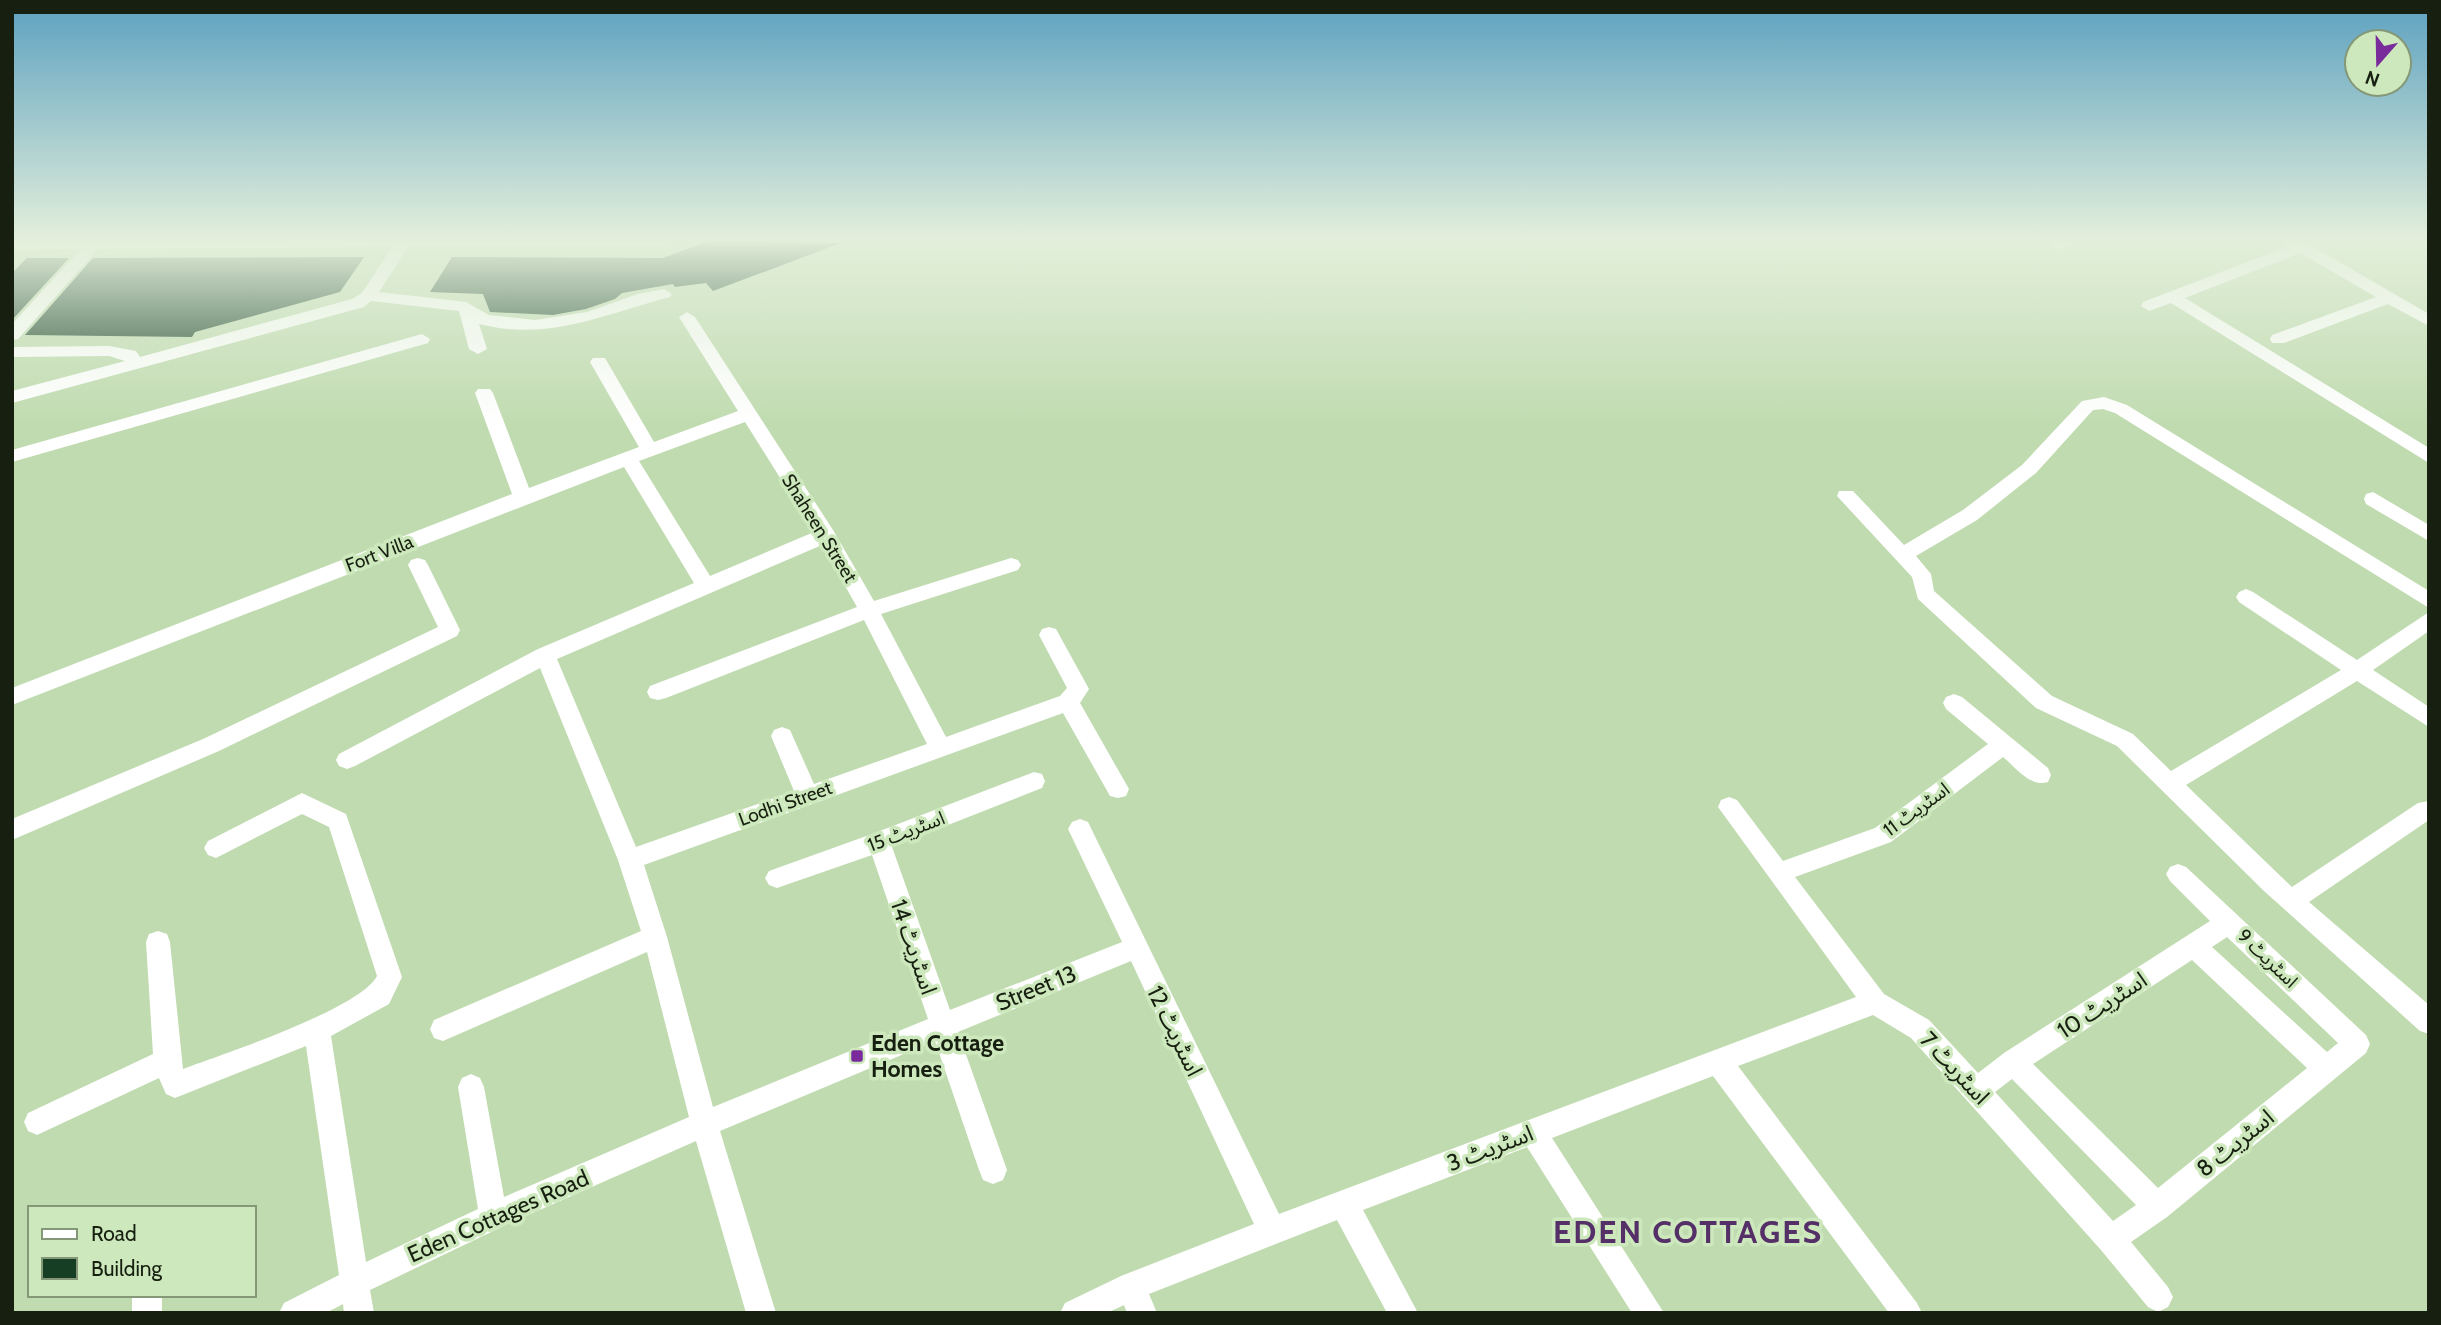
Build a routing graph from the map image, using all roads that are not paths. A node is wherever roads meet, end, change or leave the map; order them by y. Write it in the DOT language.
graph roads {
  1 [pos="41,303"];
  2 [pos="358,303"];
  3 [pos="429,303"];
  4 [pos="630,303"];
  5 [pos="2158,303"];
  6 [pos="2183,303"];
  7 [pos="2377,303"];
  8 [pos="2398,303"];
  9 [pos="2149,306"];
  10 [pos="466,307"];
  11 [pos="687,317"];
  12 [pos="2429,321"];
  13 [pos="12,335"];
  14 [pos="422,338"];
  15 [pos="2278,339"];
  16 [pos="478,349"];
  17 [pos="12,352"];
  18 [pos="134,362"];
  19 [pos="599,362"];
  20 [pos="484,393"];
  21 [pos="12,397"];
  22 [pos="748,414"];
  23 [pos="650,451"];
  24 [pos="12,456"];
  25 [pos="2429,457"];
  26 [pos="629,459"];
  27 [pos="1846,496"];
  28 [pos="523,497"];
  29 [pos="2372,499"];
  30 [pos="2429,534"];
  31 [pos="826,535"];
  32 [pos="1902,555"];
  33 [pos="418,565"];
  34 [pos="1011,565"];
  35 [pos="706,586"];
  36 [pos="2246,597"];
  37 [pos="869,610"];
  38 [pos="2428,616"];
  39 [pos="1049,635"];
  40 [pos="545,655"];
  41 [pos="2357,671"];
  42 [pos="658,692"];
  43 [pos="12,697"];
  44 [pos="1068,702"];
  45 [pos="1954,703"];
  46 [pos="2429,718"];
  47 [pos="782,736"];
  48 [pos="2004,744"];
  49 [pos="940,747"];
  50 [pos="348,760"];
  51 [pos="2040,775"];
  52 [pos="1034,781"];
  53 [pos="2169,783"];
  54 [pos="1118,789"];
  55 [pos="807,795"];
  56 [pos="1729,807"];
  57 [pos="2426,810"];
  58 [pos="1080,829"];
  59 [pos="12,830"];
  60 [pos="879,842"];
  61 [pos="216,848"];
  62 [pos="630,860"];
  63 [pos="1780,872"];
  64 [pos="2178,874"];
  65 [pos="776,878"];
  66 [pos="2291,901"];
  67 [pos="2229,922"];
  68 [pos="655,937"];
  69 [pos="158,942"];
  70 [pos="2194,946"];
  71 [pos="1135,948"];
  72 [pos="1875,1002"];
  73 [pos="2429,1022"];
  74 [pos="941,1026"];
  75 [pos="443,1029"];
  76 [pos="317,1030"];
  77 [pos="2357,1044"];
  78 [pos="167,1062"];
  79 [pos="1719,1062"];
  80 [pos="2013,1062"];
  81 [pos="2327,1069"];
  82 [pos="471,1087"];
  83 [pos="1977,1090"];
  84 [pos="37,1122"];
  85 [pos="704,1123"];
  86 [pos="1532,1131"];
  87 [pos="993,1170"];
  88 [pos="1344,1204"];
  89 [pos="2157,1207"];
  90 [pos="494,1218"];
  91 [pos="1272,1231"];
  92 [pos="2111,1240"];
  93 [pos="354,1282"];
  94 [pos="2158,1297"];
  95 [pos="1126,1299"];
  96 [pos="294,1313"];
  97 [pos="359,1313"];
  98 [pos="761,1313"];
  99 [pos="1075,1313"];
  100 [pos="1403,1313"];
  101 [pos="1649,1313"];
  102 [pos="1907,1313"];
  1 -- 13 [label="street"];
  2 -- 18 [label="street"];
  3 -- 10 [label="street"];
  4 -- 10 [label="street"];
  5 -- 9 [label="street"];
  6 -- 25 [label="street"];
  7 -- 15 [label="street"];
  8 -- 12 [label="street"];
  10 -- 16 [label="street"];
  11 -- 22 [label="street, Shaheen Street"];
  14 -- 24 [label="street"];
  17 -- 18 [label="street"];
  18 -- 21 [label="street"];
  19 -- 23 [label="street"];
  20 -- 28 [label="street"];
  22 -- 23 [label="street, Fort Villa"];
  22 -- 31 [label="street, Shaheen Street"];
  23 -- 26 [label="street, Fort Villa"];
  26 -- 28 [label="street, Fort Villa"];
  26 -- 35 [label="street"];
  27 -- 32 [label="street"];
  28 -- 43 [label="street, Fort Villa"];
  29 -- 30 [label="street"];
  31 -- 35 [label="street"];
  31 -- 37 [label="street, Shaheen Street"];
  32 -- 38 [label="street"];
  32 -- 53 [label="street"];
  33 -- 59 [label="street"];
  34 -- 37 [label="street"];
  35 -- 40 [label="street"];
  36 -- 41 [label="street"];
  37 -- 42 [label="street"];
  37 -- 49 [label="street, Shaheen Street"];
  38 -- 41 [label="street"];
  39 -- 44 [label="street"];
  40 -- 50 [label="street"];
  40 -- 62 [label="street"];
  41 -- 46 [label="street"];
  41 -- 53 [label="street"];
  44 -- 49 [label="street, Lodhi Street"];
  44 -- 54 [label="street"];
  45 -- 48 [label="street"];
  47 -- 55 [label="street"];
  48 -- 51 [label="street"];
  48 -- 63 [label="street, اسٹریٹ 11"];
  49 -- 55 [label="street, Lodhi Street"];
  52 -- 60 [label="street, اسٹریٹ 15"];
  53 -- 66 [label="street"];
  55 -- 62 [label="street, Lodhi Street"];
  56 -- 63 [label="street, اسٹریٹ 7"];
  57 -- 66 [label="street"];
  58 -- 71 [label="street, اسٹریٹ 12"];
  60 -- 65 [label="street, اسٹریٹ 15"];
  60 -- 74 [label="street, اسٹریٹ 14"];
  61 -- 76 [label="street"];
  62 -- 68 [label="street"];
  63 -- 72 [label="street, اسٹریٹ 7"];
  64 -- 67 [label="street, اسٹریٹ 9"];
  66 -- 73 [label="street"];
  67 -- 70 [label="street, اسٹریٹ 10"];
  67 -- 77 [label="street, اسٹریٹ 9"];
  68 -- 75 [label="street"];
  68 -- 85 [label="street"];
  69 -- 78 [label="street"];
  70 -- 80 [label="street, اسٹریٹ 10"];
  70 -- 81 [label="street"];
  71 -- 74 [label="street, Street 13"];
  71 -- 91 [label="street, اسٹریٹ 12"];
  72 -- 79 [label="street, اسٹریٹ 3"];
  72 -- 83 [label="street, اسٹریٹ 7"];
  74 -- 85 [label="street, Street 13"];
  74 -- 87 [label="street, اسٹریٹ 14"];
  76 -- 78 [label="street"];
  76 -- 93 [label="street"];
  77 -- 81 [label="street, اسٹریٹ 8"];
  78 -- 84 [label="street"];
  79 -- 86 [label="street, اسٹریٹ 3"];
  79 -- 102 [label="street"];
  80 -- 83 [label="street, اسٹریٹ 10"];
  80 -- 89 [label="street"];
  81 -- 89 [label="street, اسٹریٹ 8"];
  82 -- 90 [label="street"];
  83 -- 92 [label="street, اسٹریٹ 7"];
  85 -- 90 [label="street, Eden Cottages Road"];
  85 -- 98 [label="street"];
  86 -- 88 [label="street, اسٹریٹ 3"];
  86 -- 101 [label="street"];
  88 -- 91 [label="street, اسٹریٹ 3"];
  88 -- 100 [label="street"];
  89 -- 92 [label="street, اسٹریٹ 8"];
  90 -- 93 [label="street, Eden Cottages Road"];
  91 -- 95 [label="street, اسٹریٹ 3"];
  92 -- 94 [label="street, اسٹریٹ 7"];
  93 -- 96 [label="street, Eden Cottages Road"];
  93 -- 97 [label="street"];
  95 -- 99 [label="street, اسٹریٹ 3"];
}
